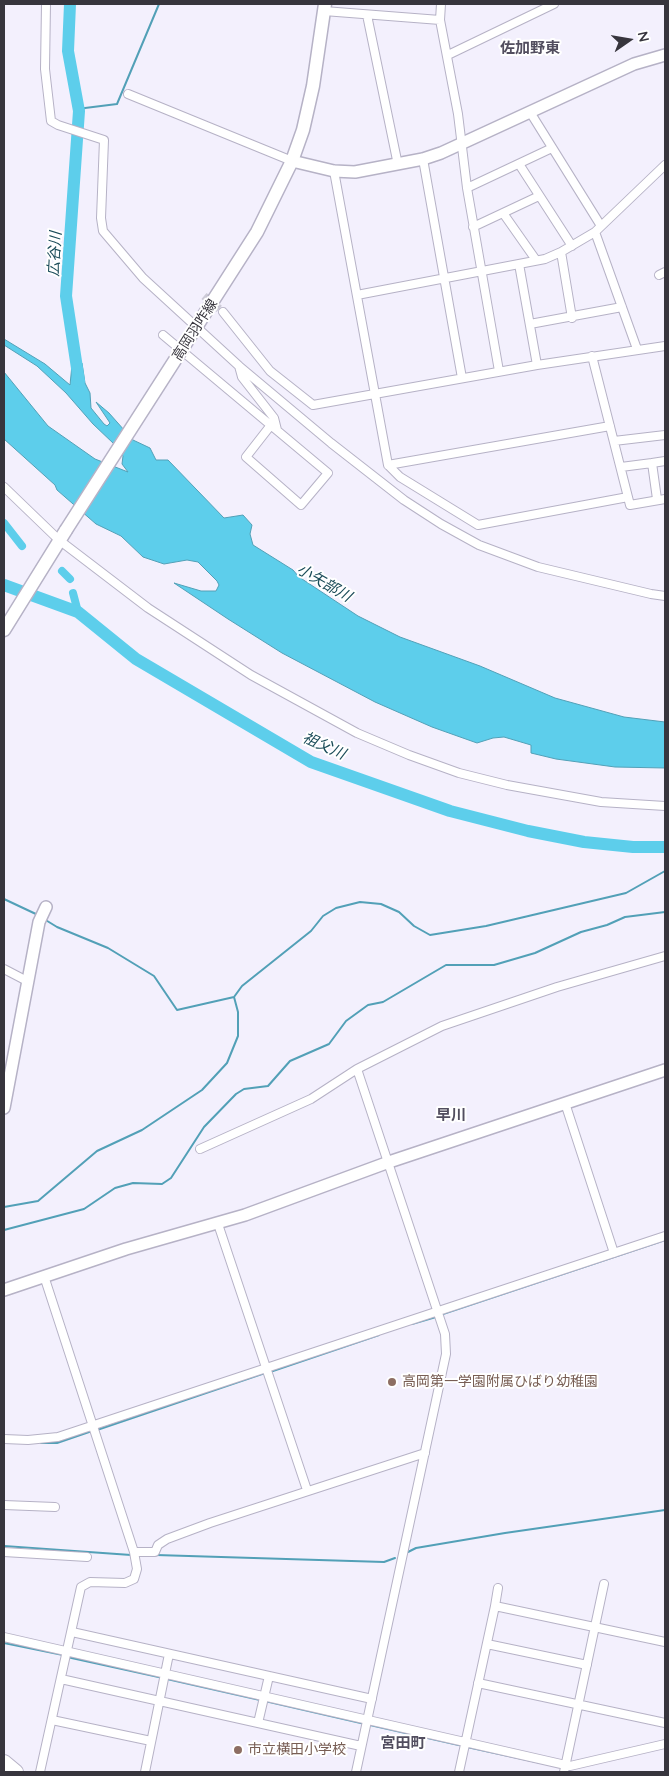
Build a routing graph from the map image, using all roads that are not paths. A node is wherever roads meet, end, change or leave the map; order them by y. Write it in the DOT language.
graph roads {
  1 [pos="46,4"];
  2 [pos="441,4"];
  3 [pos="550,5"];
  4 [pos="325,7"];
  5 [pos="367,14"];
  6 [pos="440,20"];
  7 [pos="448,55"];
  8 [pos="665,55"];
  9 [pos="128,94"];
  10 [pos="530,112"];
  11 [pos="460,145"];
  12 [pos="552,148"];
  13 [pos="423,159"];
  14 [pos="292,161"];
  15 [pos="398,164"];
  16 [pos="519,164"];
  17 [pos="665,165"];
  18 [pos="334,171"];
  19 [pos="467,188"];
  20 [pos="539,196"];
  21 [pos="503,213"];
  22 [pos="473,227"];
  23 [pos="598,229"];
  24 [pos="572,246"];
  25 [pos="561,252"];
  26 [pos="536,260"];
  27 [pos="519,264"];
  28 [pos="481,271"];
  29 [pos="445,278"];
  30 [pos="357,295"];
  31 [pos="622,307"];
  32 [pos="223,312"];
  33 [pos="572,318"];
  34 [pos="530,324"];
  35 [pos="194,330"];
  36 [pos="163,335"];
  37 [pos="665,346"];
  38 [pos="637,349"];
  39 [pos="592,356"];
  40 [pos="537,365"];
  41 [pos="239,366"];
  42 [pos="499,371"];
  43 [pos="462,378"];
  44 [pos="375,394"];
  45 [pos="610,426"];
  46 [pos="274,428"];
  47 [pos="665,435"];
  48 [pos="614,441"];
  49 [pos="665,461"];
  50 [pos="652,463"];
  51 [pos="388,465"];
  52 [pos="621,468"];
  53 [pos="4,487"];
  54 [pos="628,497"];
  55 [pos="661,499"];
  56 [pos="62,535"];
  57 [pos="665,596"];
  58 [pos="4,630"];
  59 [pos="665,806"];
  60 [pos="42,915"];
  61 [pos="665,956"];
  62 [pos="4,969"];
  63 [pos="26,981"];
  64 [pos="357,1069"];
  65 [pos="665,1070"];
  66 [pos="6,1088"];
  67 [pos="565,1103"];
  68 [pos="4,1108"];
  69 [pos="200,1149"];
  70 [pos="389,1162"];
  71 [pos="218,1224"];
  72 [pos="665,1236"];
  73 [pos="614,1253"];
  74 [pos="44,1276"];
  75 [pos="4,1290"];
  76 [pos="439,1315"];
  77 [pos="267,1372"];
  78 [pos="94,1429"];
  79 [pos="4,1439"];
  80 [pos="425,1453"];
  81 [pos="307,1490"];
  82 [pos="4,1505"];
  83 [pos="55,1507"];
  84 [pos="4,1552"];
  85 [pos="135,1556"];
  86 [pos="87,1557"];
  87 [pos="604,1584"];
  88 [pos="498,1588"];
  89 [pos="495,1606"];
  90 [pos="595,1626"];
  91 [pos="72,1632"];
  92 [pos="4,1637"];
  93 [pos="665,1642"];
  94 [pos="487,1644"];
  95 [pos="68,1652"];
  96 [pos="169,1654"];
  97 [pos="587,1665"];
  98 [pos="165,1674"];
  99 [pos="269,1676"];
  100 [pos="61,1679"];
  101 [pos="478,1683"];
  102 [pos="264,1696"];
  103 [pos="372,1700"];
  104 [pos="160,1701"];
  105 [pos="579,1703"];
  106 [pos="52,1720"];
  107 [pos="368,1720"];
  108 [pos="258,1723"];
  109 [pos="665,1723"];
  110 [pos="151,1741"];
  111 [pos="466,1741"];
  112 [pos="665,1744"];
  113 [pos="362,1746"];
  114 [pos="4,1762"];
  115 [pos="565,1769"];
  116 [pos="16,1772"];
  117 [pos="40,1772"];
  118 [pos="145,1772"];
  119 [pos="356,1772"];
  120 [pos="459,1772"];
  1 -- 35 [label="street"];
  2 -- 6 [label="street"];
  3 -- 7 [label="street"];
  4 -- 5 [label="street"];
  4 -- 14 [label="main road, 高岡羽咋線"];
  5 -- 6 [label="street"];
  5 -- 15 [label="street"];
  6 -- 7 [label="street"];
  7 -- 11 [label="street"];
  8 -- 10 [label="street"];
  9 -- 14 [label="street"];
  10 -- 11 [label="street"];
  10 -- 12 [label="street"];
  11 -- 13 [label="street"];
  11 -- 19 [label="street"];
  12 -- 16 [label="street"];
  12 -- 23 [label="street"];
  13 -- 15 [label="street"];
  13 -- 29 [label="street"];
  14 -- 18 [label="street"];
  14 -- 35 [label="main road, 高岡羽咋線"];
  15 -- 18 [label="street"];
  16 -- 19 [label="street"];
  16 -- 20 [label="street"];
  17 -- 23 [label="street"];
  18 -- 30 [label="street"];
  19 -- 22 [label="street"];
  20 -- 21 [label="street"];
  20 -- 24 [label="street"];
  21 -- 22 [label="street"];
  21 -- 26 [label="street"];
  22 -- 28 [label="street"];
  23 -- 24 [label="street"];
  23 -- 31 [label="street"];
  24 -- 25 [label="street"];
  25 -- 26 [label="street"];
  25 -- 33 [label="street"];
  26 -- 27 [label="street"];
  27 -- 28 [label="street"];
  27 -- 34 [label="street"];
  28 -- 29 [label="street"];
  28 -- 42 [label="street"];
  29 -- 30 [label="street"];
  29 -- 43 [label="street"];
  30 -- 44 [label="street"];
  31 -- 33 [label="street"];
  31 -- 38 [label="street"];
  32 -- 44 [label="street"];
  33 -- 34 [label="street"];
  34 -- 40 [label="street"];
  35 -- 41 [label="street"];
  35 -- 56 [label="main road, 高岡羽咋線, bridge"];
  36 -- 46 [label="street"];
  37 -- 38 [label="street"];
  38 -- 39 [label="street"];
  39 -- 40 [label="street"];
  39 -- 45 [label="street"];
  40 -- 42 [label="street"];
  41 -- 46 [label="street"];
  41 -- 57 [label="street"];
  42 -- 43 [label="street"];
  43 -- 44 [label="street"];
  44 -- 51 [label="street"];
  45 -- 48 [label="street"];
  45 -- 51 [label="street"];
  46 -- 46 [label="street"];
  47 -- 48 [label="street"];
  48 -- 52 [label="street"];
  49 -- 50 [label="street"];
  50 -- 52 [label="street"];
  50 -- 55 [label="street"];
  51 -- 54 [label="street"];
  52 -- 54 [label="street"];
  53 -- 56 [label="street"];
  54 -- 55 [label="street"];
  56 -- 58 [label="main road, 高岡羽咋線"];
  56 -- 59 [label="street"];
  60 -- 63 [label="street"];
  61 -- 64 [label="street"];
  62 -- 63 [label="street"];
  63 -- 66 [label="street"];
  64 -- 69 [label="street"];
  64 -- 70 [label="street"];
  65 -- 67 [label="street"];
  66 -- 68 [label="street"];
  67 -- 70 [label="street"];
  67 -- 73 [label="street"];
  70 -- 71 [label="street"];
  70 -- 76 [label="street"];
  71 -- 74 [label="street"];
  71 -- 77 [label="street"];
  72 -- 73 [label="street"];
  73 -- 76 [label="street"];
  74 -- 75 [label="street"];
  74 -- 78 [label="street"];
  76 -- 77 [label="street"];
  76 -- 80 [label="street"];
  77 -- 78 [label="street"];
  77 -- 81 [label="street"];
  78 -- 79 [label="street"];
  78 -- 85 [label="street"];
  80 -- 81 [label="street"];
  80 -- 103 [label="street"];
  81 -- 85 [label="street"];
  82 -- 83 [label="street"];
  84 -- 86 [label="street"];
  85 -- 91 [label="street"];
  87 -- 90 [label="street"];
  88 -- 89 [label="street"];
  89 -- 90 [label="street"];
  89 -- 94 [label="street"];
  90 -- 93 [label="street"];
  90 -- 97 [label="street"];
  91 -- 95 [label="street"];
  91 -- 96 [label="street"];
  92 -- 95 [label="street"];
  94 -- 97 [label="street"];
  94 -- 101 [label="street"];
  95 -- 98 [label="street"];
  95 -- 100 [label="street"];
  96 -- 98 [label="street"];
  96 -- 99 [label="street"];
  97 -- 105 [label="street"];
  98 -- 102 [label="street"];
  98 -- 104 [label="street"];
  99 -- 102 [label="street"];
  99 -- 103 [label="street"];
  100 -- 104 [label="street"];
  100 -- 106 [label="street"];
  101 -- 105 [label="street"];
  101 -- 111 [label="street"];
  102 -- 107 [label="street"];
  102 -- 108 [label="street"];
  103 -- 107 [label="street"];
  104 -- 108 [label="street"];
  104 -- 110 [label="street"];
  105 -- 109 [label="street"];
  105 -- 115 [label="street"];
  106 -- 110 [label="street"];
  106 -- 117 [label="street"];
  107 -- 111 [label="street"];
  107 -- 113 [label="street"];
  108 -- 113 [label="street"];
  110 -- 118 [label="street"];
  111 -- 115 [label="street"];
  111 -- 120 [label="street"];
  112 -- 115 [label="street"];
  113 -- 119 [label="street"];
  114 -- 116 [label="highway"];
}
